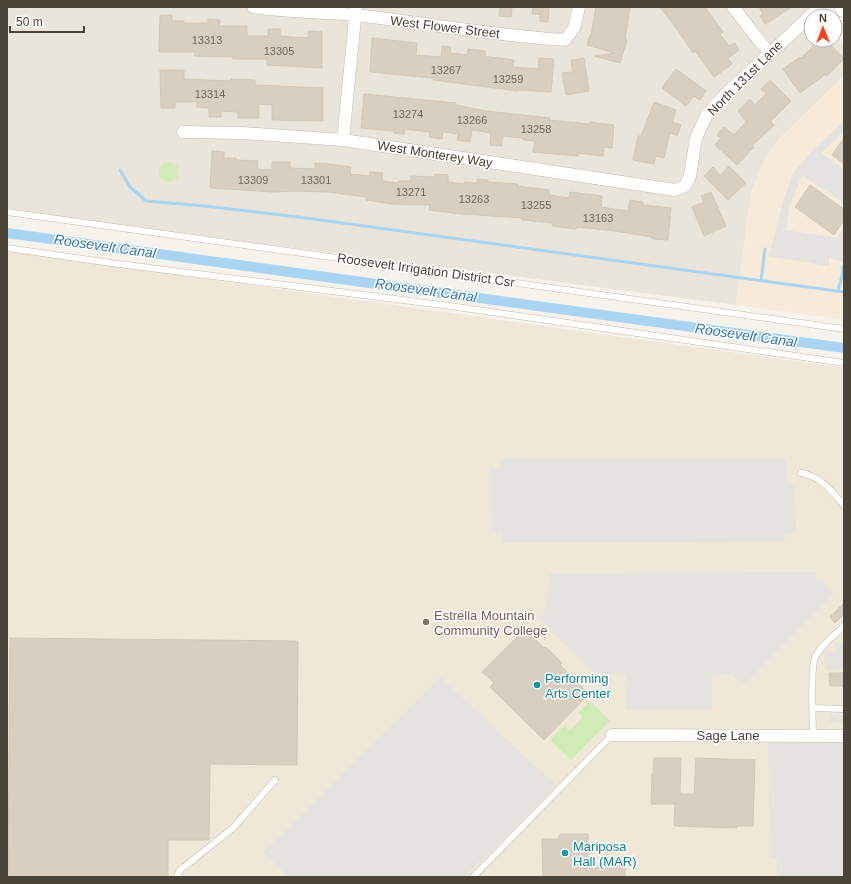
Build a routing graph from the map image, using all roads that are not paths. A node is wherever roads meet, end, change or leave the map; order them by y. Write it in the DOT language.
graph roads {
  1 [pos="253,7"];
  2 [pos="579,7"];
  3 [pos="733,7"];
  4 [pos="820,7"];
  5 [pos="842,7"];
  6 [pos="844,10"];
  7 [pos="355,11"];
  8 [pos="769,53"];
  9 [pos="183,132"];
  10 [pos="343,140"];
  11 [pos="685,186"];
  12 [pos="7,212"];
  13 [pos="7,248"];
  14 [pos="844,330"];
  15 [pos="844,364"];
  16 [pos="801,473"];
  17 [pos="844,506"];
  18 [pos="844,626"];
  19 [pos="813,708"];
  20 [pos="844,709"];
  21 [pos="612,735"];
  22 [pos="813,736"];
  23 [pos="844,736"];
  24 [pos="275,780"];
  25 [pos="177,877"];
  26 [pos="473,877"];
  1 -- 7 [label="street, West Flower Street"];
  2 -- 7 [label="street, West Flower Street"];
  3 -- 8 [label="street"];
  4 -- 8 [label="street, North 131st Lane"];
  5 -- 6 [label="street"];
  7 -- 10 [label="street"];
  8 -- 11 [label="street, North 131st Lane"];
  9 -- 10 [label="street, West Monterey Way"];
  10 -- 11 [label="street, West Monterey Way"];
  12 -- 14 [label="lane, Roosevelt Irrigation District Csr"];
  13 -- 15 [label="lane"];
  16 -- 17 [label="lane"];
  18 -- 19 [label="lane"];
  19 -- 20 [label="lane"];
  19 -- 22 [label="lane"];
  21 -- 22 [label="street, Sage Lane"];
  21 -- 26 [label="lane"];
  22 -- 23 [label="street, Sage Lane"];
  24 -- 25 [label="lane"];
}
